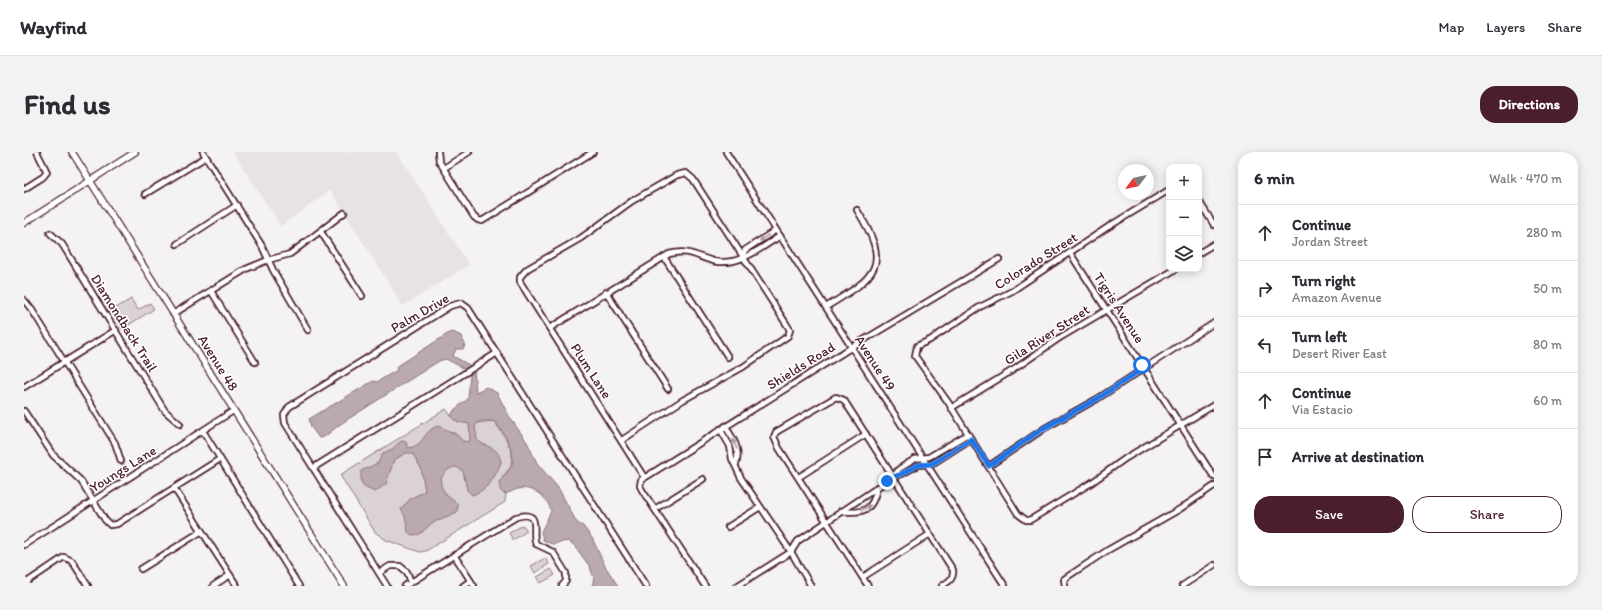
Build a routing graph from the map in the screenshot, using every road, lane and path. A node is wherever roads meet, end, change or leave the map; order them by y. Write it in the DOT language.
graph roads {
  1 [pos="37,152"];
  2 [pos="72,152"];
  3 [pos="134,152"];
  4 [pos="203,152"];
  5 [pos="438,152"];
  6 [pos="469,152"];
  7 [pos="593,152"];
  8 [pos="726,152"];
  9 [pos="206,157"];
  10 [pos="444,168"];
  11 [pos="90,180"];
  12 [pos="24,189"];
  13 [pos="1166,192"];
  14 [pos="145,194"];
  15 [pos="237,205"];
  16 [pos="1202,206"];
  17 [pos="857,210"];
  18 [pos="344,213"];
  19 [pos="24,223"];
  20 [pos="1214,225"];
  21 [pos="776,230"];
  22 [pos="321,232"];
  23 [pos="50,233"];
  24 [pos="780,236"];
  25 [pos="177,244"];
  26 [pos="1214,244"];
  27 [pos="1202,251"];
  28 [pos="1070,253"];
  29 [pos="664,257"];
  30 [pos="742,257"];
  31 [pos="999,259"];
  32 [pos="268,260"];
  33 [pos="1171,272"];
  34 [pos="211,291"];
  35 [pos="606,292"];
  36 [pos="362,296"];
  37 [pos="24,300"];
  38 [pos="826,307"];
  39 [pos="1107,310"];
  40 [pos="173,314"];
  41 [pos="1214,323"];
  42 [pos="550,328"];
  43 [pos="116,330"];
  44 [pos="308,330"];
  45 [pos="852,347"];
  46 [pos="497,353"];
  47 [pos="728,357"];
  48 [pos="64,362"];
  49 [pos="255,362"];
  50 [pos="1144,368"];
  51 [pos="24,387"];
  52 [pos="668,389"];
  53 [pos="1214,405"];
  54 [pos="951,408"];
  55 [pos="24,411"];
  56 [pos="234,411"];
  57 [pos="180,424"];
  58 [pos="1181,425"];
  59 [pos="726,426"];
  60 [pos="720,429"];
  61 [pos="203,431"];
  62 [pos="866,434"];
  63 [pos="968,434"];
  64 [pos="971,439"];
  65 [pos="622,440"];
  66 [pos="922,458"];
  67 [pos="220,459"];
  68 [pos="121,461"];
  69 [pos="926,463"];
  70 [pos="736,464"];
  71 [pos="989,466"];
  72 [pos="313,468"];
  73 [pos="644,477"];
  74 [pos="893,477"];
  75 [pos="1214,477"];
  76 [pos="799,478"];
  77 [pos="703,479"];
  78 [pos="1214,486"];
  79 [pos="877,487"];
  80 [pos="174,488"];
  81 [pos="94,500"];
  82 [pos="760,507"];
  83 [pos="655,509"];
  84 [pos="841,511"];
  85 [pos="827,521"];
  86 [pos="728,527"];
  87 [pos="202,531"];
  88 [pos="930,534"];
  89 [pos="24,545"];
  90 [pos="791,552"];
  91 [pos="454,555"];
  92 [pos="1214,565"];
  93 [pos="141,569"];
  94 [pos="379,573"];
  95 [pos="230,575"];
  96 [pos="863,577"];
  97 [pos="470,581"];
  98 [pos="411,582"];
  99 [pos="24,585"];
  100 [pos="88,586"];
  101 [pos="213,586"];
  102 [pos="237,586"];
  103 [pos="299,586"];
  104 [pos="344,586"];
  105 [pos="387,586"];
  106 [pos="405,586"];
  107 [pos="462,586"];
  108 [pos="474,586"];
  109 [pos="562,586"];
  110 [pos="646,586"];
  111 [pos="705,586"];
  112 [pos="737,586"];
  113 [pos="811,586"];
  114 [pos="868,586"];
  115 [pos="942,586"];
  116 [pos="1005,586"];
  117 [pos="1065,586"];
  118 [pos="1182,586"];
  1 -- 12 [label="street"];
  2 -- 11 [label="main road, Avenue 48"];
  3 -- 11 [label="main road"];
  4 -- 9 [label="street"];
  5 -- 10 [label="street"];
  6 -- 10 [label="street"];
  7 -- 10 [label="street"];
  8 -- 21 [label="street, Avenue 49"];
  9 -- 14 [label="street"];
  9 -- 15 [label="street"];
  11 -- 19 [label="main road"];
  11 -- 40 [label="main road, Avenue 48"];
  13 -- 28 [label="street, Colorado Street"];
  15 -- 25 [label="street"];
  15 -- 32 [label="street"];
  16 -- 20 [label="street"];
  17 -- 38 [label="street"];
  18 -- 22 [label="street"];
  21 -- 24 [label="street, Avenue 49"];
  21 -- 30 [label="street, one-way"];
  22 -- 32 [label="street"];
  22 -- 36 [label="street"];
  23 -- 43 [label="street, Diamondback Trail"];
  24 -- 30 [label="street"];
  24 -- 38 [label="street, Avenue 49"];
  26 -- 27 [label="street"];
  28 -- 39 [label="street, Tigris Avenue"];
  28 -- 54 [label="street, Colorado Street"];
  29 -- 30 [label="street"];
  29 -- 35 [label="street"];
  29 -- 47 [label="street"];
  30 -- 42 [label="street, Plum Lane"];
  30 -- 65 [label="street"];
  31 -- 45 [label="street, Shields Road"];
  32 -- 34 [label="street"];
  32 -- 44 [label="street"];
  33 -- 39 [label="street, Gila River Street"];
  34 -- 40 [label="street"];
  34 -- 49 [label="street"];
  35 -- 42 [label="street"];
  35 -- 52 [label="street"];
  37 -- 48 [label="street"];
  38 -- 45 [label="street, Avenue 49"];
  39 -- 50 [label="street, Tigris Avenue"];
  39 -- 54 [label="street, Gila River Street"];
  40 -- 56 [label="main road, Avenue 48"];
  41 -- 50 [label="street"];
  42 -- 65 [label="street, Plum Lane"];
  43 -- 48 [label="street"];
  43 -- 57 [label="street, Diamondback Trail"];
  45 -- 59 [label="street, Shields Road"];
  45 -- 66 [label="street, Avenue 49"];
  46 -- 72 [label="street"];
  46 -- 72 [label="street, Palm Drive"];
  46 -- 110 [label="street, Palm Drive"];
  48 -- 51 [label="street"];
  48 -- 68 [label="street"];
  50 -- 58 [label="street, Tigris Avenue"];
  50 -- 71 [label="street"];
  53 -- 58 [label="street"];
  54 -- 63 [label="street"];
  55 -- 81 [label="street"];
  56 -- 61 [label="street, Youngs Lane"];
  56 -- 104 [label="main road, Avenue 48"];
  58 -- 71 [label="street"];
  58 -- 75 [label="street, Tigris Avenue"];
  59 -- 60 [label="street, Shields Road"];
  70 -- 59 [label="street, one-way"];
  60 -- 70 [label="street"];
  60 -- 73 [label="street, Shields Road"];
  61 -- 67 [label="street"];
  61 -- 81 [label="street, Youngs Lane"];
  62 -- 74 [label="street"];
  62 -- 76 [label="street"];
  62 -- 76 [label="street"];
  63 -- 64 [label="street"];
  63 -- 66 [label="street"];
  64 -- 69 [label="street"];
  64 -- 71 [label="street"];
  65 -- 73 [label="street, Plum Lane"];
  66 -- 69 [label="street, Avenue 49"];
  66 -- 74 [label="street"];
  67 -- 80 [label="street"];
  67 -- 103 [label="street"];
  69 -- 74 [label="street"];
  69 -- 116 [label="street, Avenue 49"];
  70 -- 82 [label="street"];
  72 -- 94 [label="street, Palm Drive"];
  73 -- 83 [label="street, Shields Road"];
  74 -- 79 [label="street"];
  74 -- 88 [label="street"];
  76 -- 85 [label="street"];
  77 -- 83 [label="street"];
  78 -- 117 [label="street"];
  79 -- 84 [label="street"];
  84 -- 79 [label="street, one-way"];
  80 -- 81 [label="street"];
  80 -- 87 [label="street"];
  81 -- 89 [label="street, Youngs Lane"];
  82 -- 86 [label="street"];
  82 -- 90 [label="street"];
  83 -- 111 [label="street"];
  84 -- 85 [label="street"];
  85 -- 90 [label="street"];
  85 -- 96 [label="street"];
  87 -- 93 [label="street"];
  87 -- 95 [label="street"];
  88 -- 96 [label="street"];
  88 -- 115 [label="street"];
  90 -- 112 [label="street"];
  90 -- 113 [label="street"];
  91 -- 97 [label="street"];
  91 -- 98 [label="street"];
  91 -- 109 [label="street"];
  92 -- 118 [label="street"];
  94 -- 98 [label="street"];
  94 -- 105 [label="street, Palm Drive"];
  95 -- 101 [label="street"];
  95 -- 102 [label="street"];
  96 -- 114 [label="street"];
  97 -- 107 [label="street"];
  97 -- 108 [label="street"];
  98 -- 106 [label="street"];
  99 -- 100 [label="street"];
}
